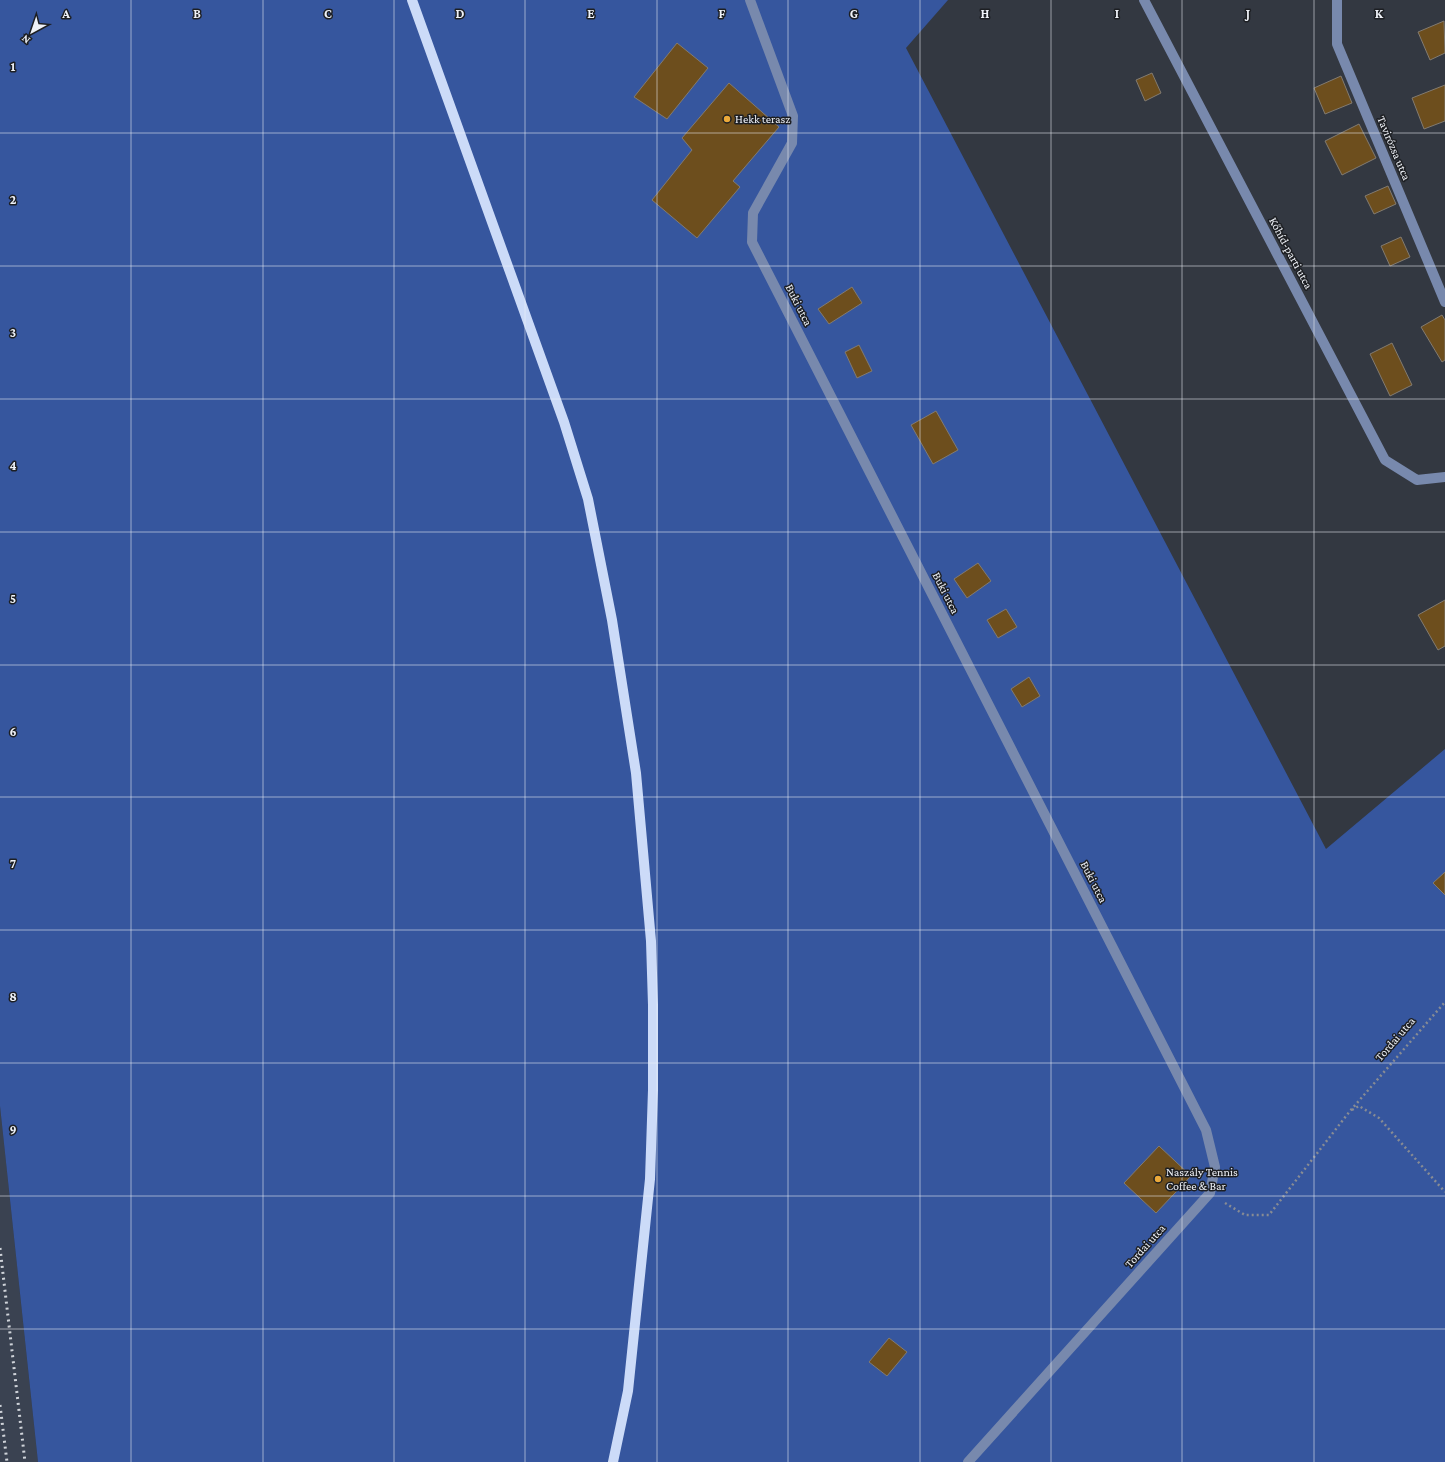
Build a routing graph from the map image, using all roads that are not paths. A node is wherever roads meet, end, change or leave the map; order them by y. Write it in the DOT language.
graph roads {
  1 [pos="412,0"];
  2 [pos="750,0"];
  3 [pos="1144,0"];
  4 [pos="1337,0"];
  5 [pos="1445,302"];
  6 [pos="1445,477"];
  7 [pos="1210,1193"];
  8 [pos="613,1462"];
  9 [pos="968,1462"];
  1 -- 8 [label="main road"];
  2 -- 7 [label="street, Buki utca"];
  3 -- 6 [label="street, Kőhíd-parti utca"];
  4 -- 5 [label="street, Tavirózsa utca"];
  7 -- 9 [label="street, Tordai utca"];
}
